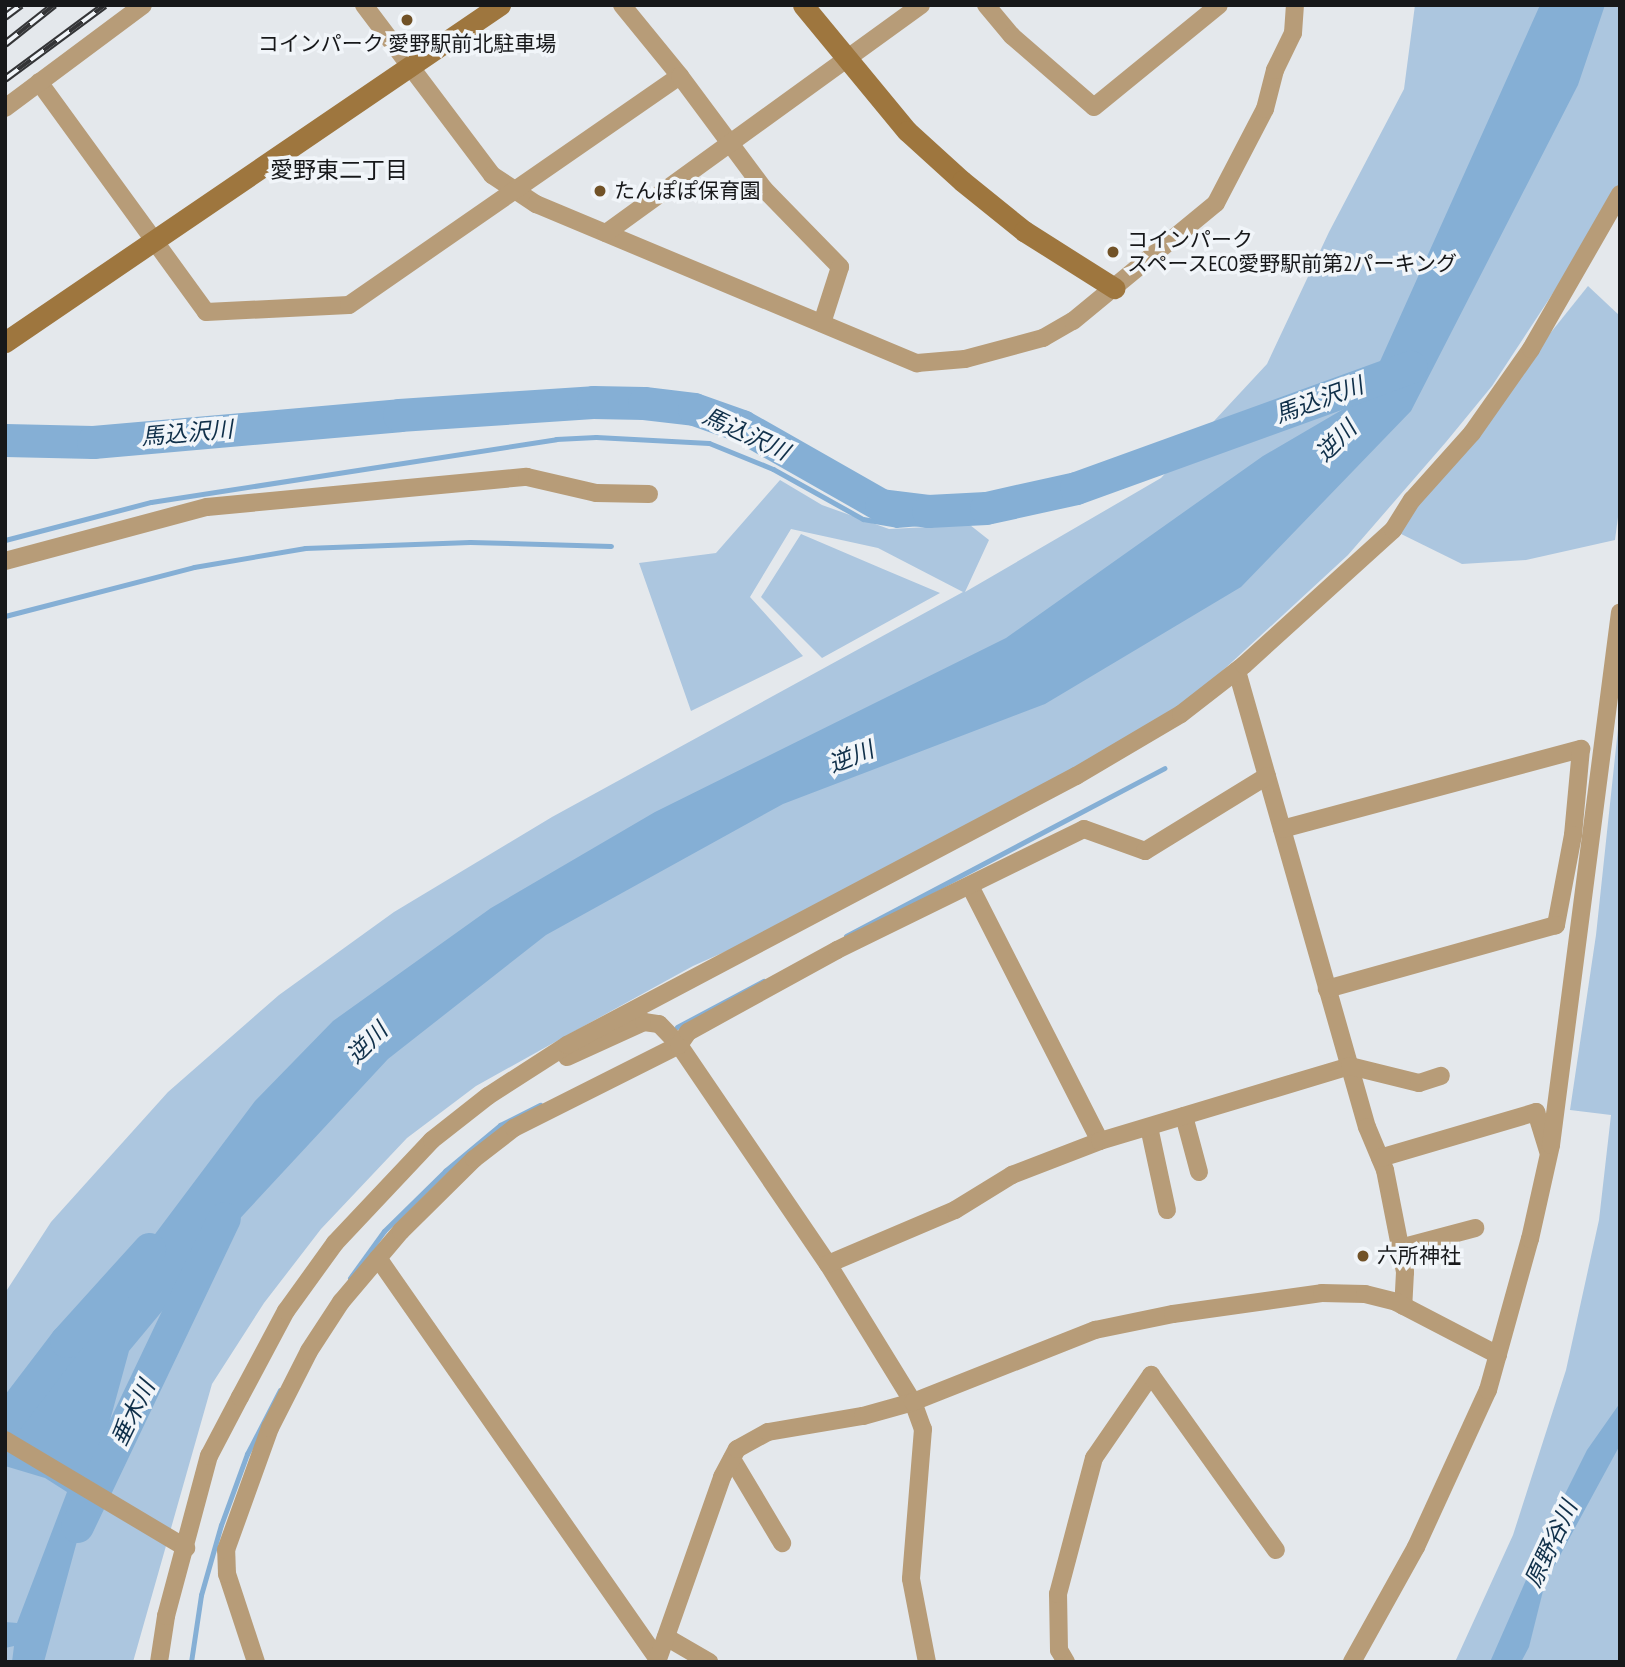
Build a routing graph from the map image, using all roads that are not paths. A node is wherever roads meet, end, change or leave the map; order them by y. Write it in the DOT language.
graph roads {
  1 [pos="143,5"];
  2 [pos="364,5"];
  3 [pos="500,5"];
  4 [pos="622,5"];
  5 [pos="803,5"];
  6 [pos="921,5"];
  7 [pos="986,5"];
  8 [pos="1219,5"];
  9 [pos="1295,5"];
  10 [pos="846,62"];
  11 [pos="410,68"];
  12 [pos="680,76"];
  13 [pos="39,82"];
  14 [pos="5,108"];
  15 [pos="730,144"];
  16 [pos="513,188"];
  17 [pos="1620,194"];
  18 [pos="606,233"];
  19 [pos="151,242"];
  20 [pos="1114,288"];
  21 [pos="822,323"];
  22 [pos="5,342"];
  23 [pos="649,494"];
  24 [pos="5,561"];
  25 [pos="1620,611"];
  26 [pos="1237,671"];
  27 [pos="1267,776"];
  28 [pos="1282,829"];
  29 [pos="970,886"];
  30 [pos="1327,989"];
  31 [pos="679,1045"];
  32 [pos="1350,1066"];
  33 [pos="1441,1076"];
  34 [pos="506,1084"];
  35 [pos="1184,1116"];
  36 [pos="1149,1127"];
  37 [pos="1100,1141"];
  38 [pos="1549,1154"];
  39 [pos="1380,1158"];
  40 [pos="1199,1172"];
  41 [pos="1167,1210"];
  42 [pos="1475,1228"];
  43 [pos="1400,1248"];
  44 [pos="377,1258"];
  45 [pos="828,1264"];
  46 [pos="1403,1306"];
  47 [pos="1498,1355"];
  48 [pos="913,1402"];
  49 [pos="5,1440"];
  50 [pos="732,1459"];
  51 [pos="782,1543"];
  52 [pos="181,1546"];
  53 [pos="1276,1550"];
  54 [pos="666,1637"];
  55 [pos="658,1660"];
  56 [pos="159,1662"];
  57 [pos="256,1662"];
  58 [pos="709,1662"];
  59 [pos="927,1662"];
  60 [pos="1066,1662"];
  61 [pos="1352,1662"];
  1 -- 13 [label="street"];
  2 -- 11 [label="street"];
  3 -- 11 [label="street"];
  4 -- 12 [label="street"];
  5 -- 10 [label="street"];
  6 -- 10 [label="street"];
  7 -- 8 [label="street"];
  9 -- 20 [label="street"];
  10 -- 15 [label="street"];
  10 -- 20 [label="street"];
  11 -- 16 [label="street"];
  11 -- 19 [label="street"];
  12 -- 15 [label="street"];
  12 -- 16 [label="street"];
  13 -- 14 [label="street"];
  13 -- 19 [label="street"];
  15 -- 18 [label="street"];
  15 -- 21 [label="street"];
  16 -- 18 [label="street"];
  16 -- 19 [label="street"];
  17 -- 26 [label="street"];
  18 -- 21 [label="street"];
  19 -- 22 [label="street"];
  20 -- 21 [label="street"];
  23 -- 24 [label="street"];
  25 -- 38 [label="street"];
  26 -- 27 [label="street"];
  26 -- 34 [label="street"];
  27 -- 28 [label="street"];
  27 -- 29 [label="street"];
  28 -- 30 [label="street"];
  28 -- 30 [label="street"];
  29 -- 31 [label="street"];
  29 -- 37 [label="street"];
  30 -- 32 [label="street"];
  31 -- 34 [label="street"];
  31 -- 44 [label="street"];
  31 -- 45 [label="street"];
  32 -- 33 [label="street"];
  32 -- 35 [label="street"];
  32 -- 39 [label="street"];
  34 -- 52 [label="street"];
  35 -- 36 [label="street"];
  35 -- 40 [label="street"];
  36 -- 37 [label="street"];
  36 -- 41 [label="street"];
  37 -- 45 [label="street"];
  38 -- 39 [label="street"];
  38 -- 47 [label="street"];
  39 -- 43 [label="street"];
  42 -- 43 [label="street"];
  43 -- 46 [label="street"];
  44 -- 55 [label="street"];
  44 -- 57 [label="street"];
  45 -- 48 [label="street"];
  46 -- 47 [label="street"];
  46 -- 48 [label="street"];
  47 -- 61 [label="street"];
  48 -- 50 [label="street"];
  48 -- 59 [label="street"];
  49 -- 52 [label="street"];
  50 -- 51 [label="street"];
  50 -- 54 [label="street"];
  52 -- 56 [label="street"];
  53 -- 60 [label="street"];
  54 -- 55 [label="street"];
  54 -- 58 [label="street"];
}
